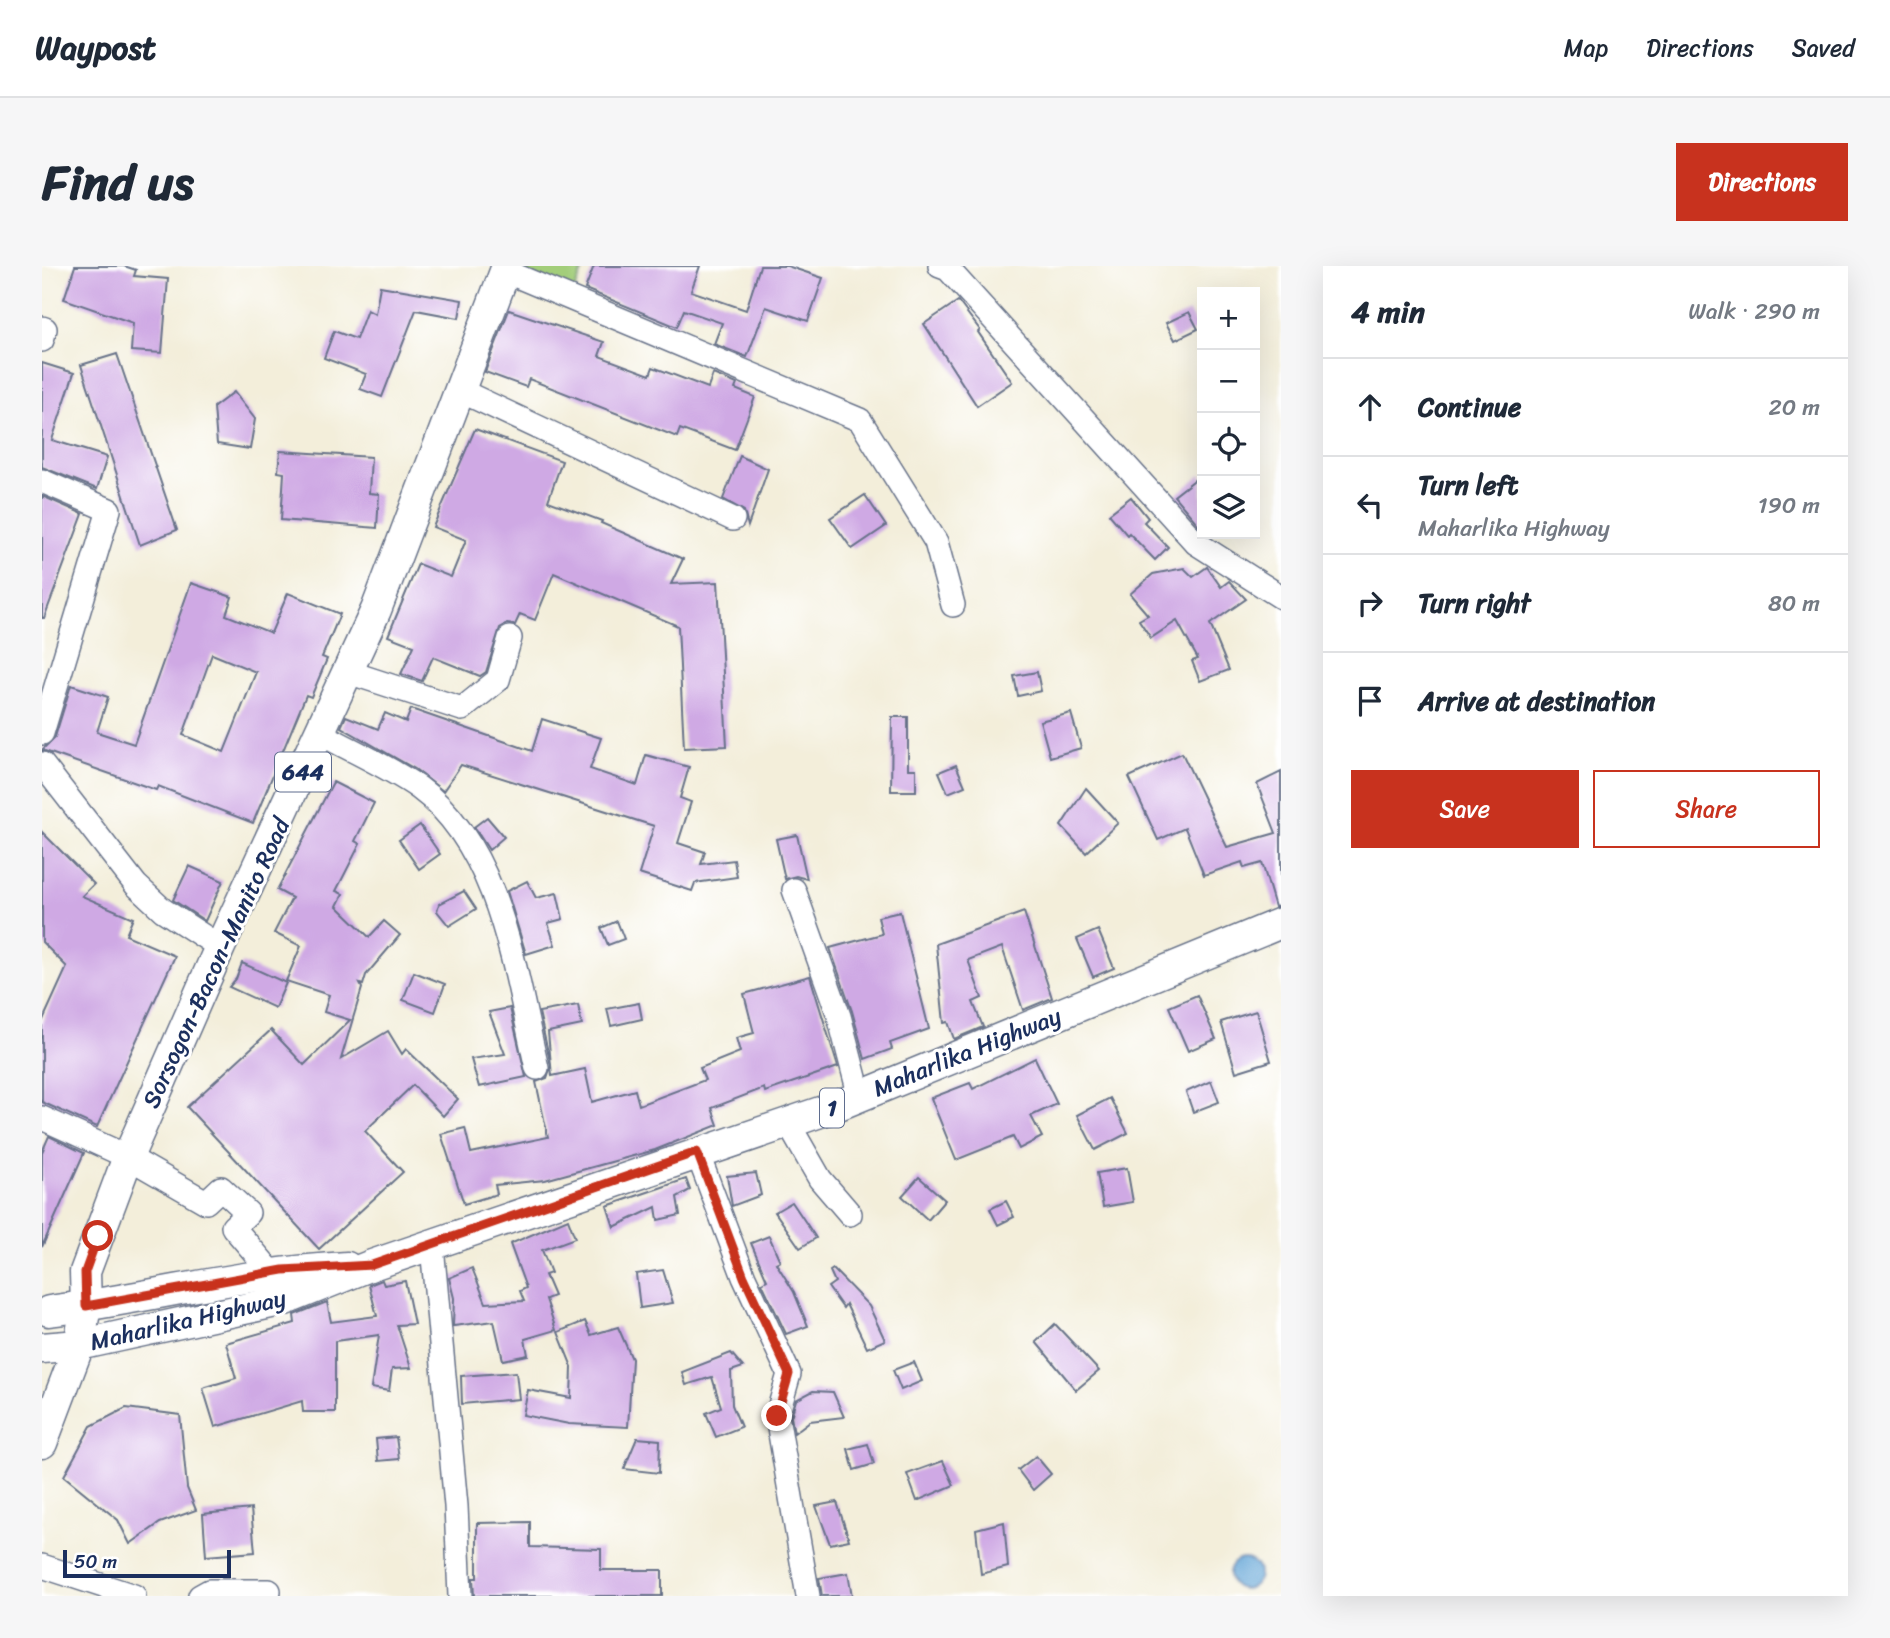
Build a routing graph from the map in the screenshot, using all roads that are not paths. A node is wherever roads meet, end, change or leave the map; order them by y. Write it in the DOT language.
graph roads {
  1 [pos="940,266"];
  2 [pos="506,268"];
  3 [pos="42,328"];
  4 [pos="42,340"];
  5 [pos="459,390"];
  6 [pos="42,481"];
  7 [pos="733,519"];
  8 [pos="1281,597"];
  9 [pos="953,605"];
  10 [pos="510,638"];
  11 [pos="348,672"];
  12 [pos="42,733"];
  13 [pos="320,733"];
  14 [pos="42,764"];
  15 [pos="794,890"];
  16 [pos="1281,923"];
  17 [pos="220,947"];
  18 [pos="537,1068"];
  19 [pos="860,1097"];
  20 [pos="42,1118"];
  21 [pos="788,1123"];
  22 [pos="697,1152"];
  23 [pos="128,1157"];
  24 [pos="850,1214"];
  25 [pos="432,1246"];
  26 [pos="372,1265"];
  27 [pos="85,1272"];
  28 [pos="272,1273"];
  29 [pos="86,1306"];
  30 [pos="44,1320"];
  31 [pos="79,1345"];
  32 [pos="42,1348"];
  33 [pos="42,1443"];
  34 [pos="42,1566"];
  35 [pos="269,1591"];
  36 [pos="134,1596"];
  37 [pos="200,1596"];
  38 [pos="460,1596"];
  39 [pos="808,1596"];
  1 -- 8 [label="street"];
  2 -- 5 [label="main road, Sorsogon-Bacon-Manito Road / 644"];
  2 -- 9 [label="street"];
  3 -- 4 [label="street"];
  5 -- 7 [label="street"];
  5 -- 11 [label="main road, Sorsogon-Bacon-Manito Road / 644"];
  6 -- 12 [label="street"];
  10 -- 11 [label="street"];
  11 -- 13 [label="main road, Sorsogon-Bacon-Manito Road / 644"];
  13 -- 17 [label="main road, Sorsogon-Bacon-Manito Road / 644"];
  13 -- 18 [label="street"];
  14 -- 17 [label="street"];
  15 -- 19 [label="street"];
  16 -- 19 [label="main road, Maharlika Highway / 1"];
  17 -- 23 [label="main road, Sorsogon-Bacon-Manito Road / 644"];
  19 -- 21 [label="main road, Maharlika Highway / 1"];
  20 -- 23 [label="street"];
  21 -- 22 [label="main road, Maharlika Highway / 1"];
  21 -- 24 [label="street"];
  22 -- 25 [label="main road, Maharlika Highway / 1"];
  22 -- 39 [label="street"];
  23 -- 27 [label="main road, Sorsogon-Bacon-Manito Road / 644"];
  23 -- 28 [label="street"];
  25 -- 26 [label="main road, Maharlika Highway / 1"];
  25 -- 38 [label="street"];
  26 -- 28 [label="main road, Maharlika Highway / 1"];
  26 -- 31 [label="main road, Maharlika Highway / 1"];
  27 -- 29 [label="main road, Sorsogon-Bacon-Manito Road / 644"];
  27 -- 30 [label="main road, Sorsogon-Bacon-Manito Road / 644"];
  28 -- 29 [label="main road, Maharlika Highway / 1"];
  29 -- 30 [label="main road, Maharlika Highway / 1"];
  29 -- 31 [label="main road, Sorsogon-Bacon-Manito Road"];
  31 -- 32 [label="main road, Maharlika Highway / 1"];
  31 -- 33 [label="main road, Sorsogon-Bacon-Manito Road"];
  34 -- 36 [label="street"];
  35 -- 37 [label="street"];
}
